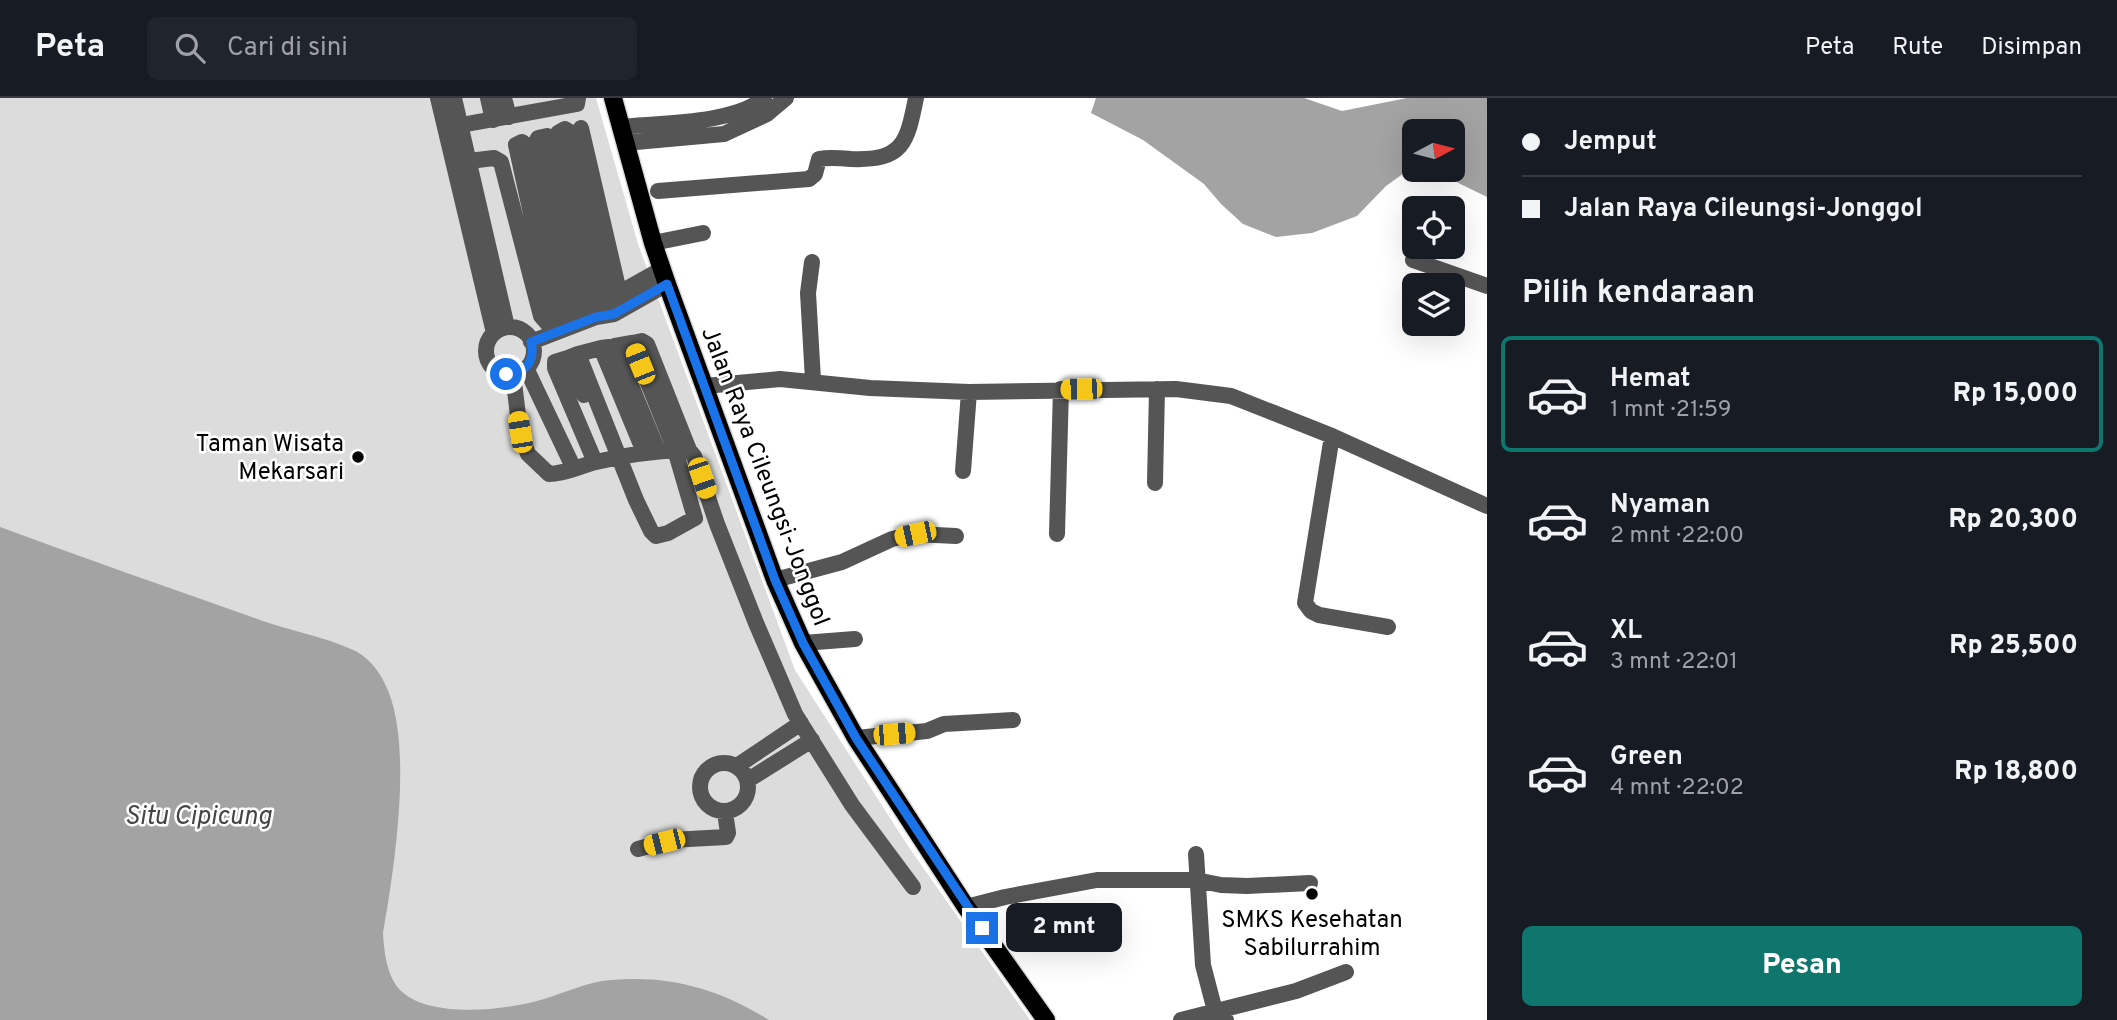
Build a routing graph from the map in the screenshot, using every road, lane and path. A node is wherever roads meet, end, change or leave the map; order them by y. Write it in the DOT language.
graph roads {
  1 [pos="438,98"];
  2 [pos="454,98"];
  3 [pos="488,98"];
  4 [pos="505,98"];
  5 [pos="613,98"];
  6 [pos="764,98"];
  7 [pos="786,98"];
  8 [pos="916,98"];
  9 [pos="567,101"];
  10 [pos="745,103"];
  11 [pos="521,110"];
  12 [pos="461,125"];
  13 [pos="581,128"];
  14 [pos="622,135"];
  15 [pos="469,161"];
  16 [pos="658,191"];
  17 [pos="703,233"];
  18 [pos="653,243"];
  19 [pos="1413,260"];
  20 [pos="812,262"];
  21 [pos="665,277"];
  22 [pos="1487,286"];
  23 [pos="584,309"];
  24 [pos="501,330"];
  25 [pos="531,342"];
  26 [pos="608,347"];
  27 [pos="573,356"];
  28 [pos="519,371"];
  29 [pos="813,380"];
  30 [pos="705,386"];
  31 [pos="1061,389"];
  32 [pos="1157,389"];
  33 [pos="968,392"];
  34 [pos="1332,436"];
  35 [pos="682,450"];
  36 [pos="651,452"];
  37 [pos="609,459"];
  38 [pos="574,469"];
  39 [pos="963,471"];
  40 [pos="1155,484"];
  41 [pos="1487,506"];
  42 [pos="1057,534"];
  43 [pos="956,536"];
  44 [pos="775,580"];
  45 [pos="1388,627"];
  46 [pos="855,639"];
  47 [pos="803,643"];
  48 [pos="1013,720"];
  49 [pos="801,723"];
  50 [pos="856,738"];
  51 [pos="812,740"];
  52 [pos="737,766"];
  53 [pos="748,780"];
  54 [pos="725,812"];
  55 [pos="638,849"];
  56 [pos="1196,854"];
  57 [pos="1196,880"];
  58 [pos="1310,883"];
  59 [pos="913,887"];
  60 [pos="966,907"];
  61 [pos="1346,972"];
  62 [pos="1220,1015"];
  63 [pos="1046,1020"];
  64 [pos="1181,1020"];
  1 -- 24 [label="street"];
  2 -- 12 [label="street"];
  3 -- 11 [label="street"];
  4 -- 11 [label="street"];
  5 -- 14 [label="main road, Jalan Raya Cileungsi-Jonggol"];
  6 -- 10 [label="street"];
  7 -- 14 [label="street"];
  8 -- 16 [label="street"];
  9 -- 11 [label="street"];
  10 -- 14 [label="street"];
  11 -- 12 [label="street"];
  12 -- 15 [label="street"];
  13 -- 23 [label="street"];
  14 -- 18 [label="main road, Jalan Raya Cileungsi-Jonggol"];
  15 -- 23 [label="street"];
  15 -- 24 [label="street"];
  17 -- 18 [label="street"];
  18 -- 21 [label="main road, Jalan Raya Cileungsi-Jonggol"];
  19 -- 22 [label="street"];
  20 -- 29 [label="street"];
  21 -- 23 [label="street"];
  21 -- 30 [label="main road, Jalan Raya Cileungsi-Jonggol"];
  23 -- 23 [label="street"];
  23 -- 23 [label="street"];
  23 -- 23 [label="street"];
  23 -- 25 [label="street"];
  24 -- 25 [label="street"];
  24 -- 28 [label="street"];
  25 -- 28 [label="street"];
  26 -- 27 [label="street"];
  26 -- 35 [label="street"];
  26 -- 36 [label="street"];
  27 -- 37 [label="street"];
  27 -- 37 [label="street"];
  28 -- 38 [label="street"];
  28 -- 38 [label="street"];
  29 -- 30 [label="street"];
  29 -- 33 [label="street"];
  30 -- 44 [label="main road, Jalan Raya Cileungsi-Jonggol"];
  31 -- 32 [label="street"];
  31 -- 33 [label="street"];
  31 -- 42 [label="street"];
  32 -- 34 [label="street"];
  32 -- 40 [label="street"];
  33 -- 39 [label="street"];
  34 -- 41 [label="street"];
  34 -- 45 [label="street"];
  35 -- 36 [label="street"];
  35 -- 37 [label="street"];
  35 -- 49 [label="street"];
  36 -- 37 [label="street"];
  37 -- 38 [label="street"];
  43 -- 44 [label="street"];
  44 -- 47 [label="main road, Jalan Raya Cileungsi-Jonggol"];
  46 -- 47 [label="street"];
  47 -- 50 [label="main road, Jalan Raya Cileungsi-Jonggol"];
  48 -- 50 [label="street"];
  49 -- 51 [label="street"];
  49 -- 52 [label="street"];
  50 -- 60 [label="main road, Jalan Raya Cileungsi-Jonggol"];
  51 -- 53 [label="street"];
  51 -- 59 [label="street"];
  52 -- 53 [label="street"];
  52 -- 54 [label="street"];
  53 -- 54 [label="street"];
  54 -- 55 [label="street"];
  56 -- 57 [label="street"];
  57 -- 58 [label="street"];
  57 -- 60 [label="street"];
  57 -- 62 [label="street"];
  60 -- 63 [label="main road, Jalan Raya Cileungsi-Jonggol"];
  61 -- 62 [label="street"];
  62 -- 64 [label="street"];
}
